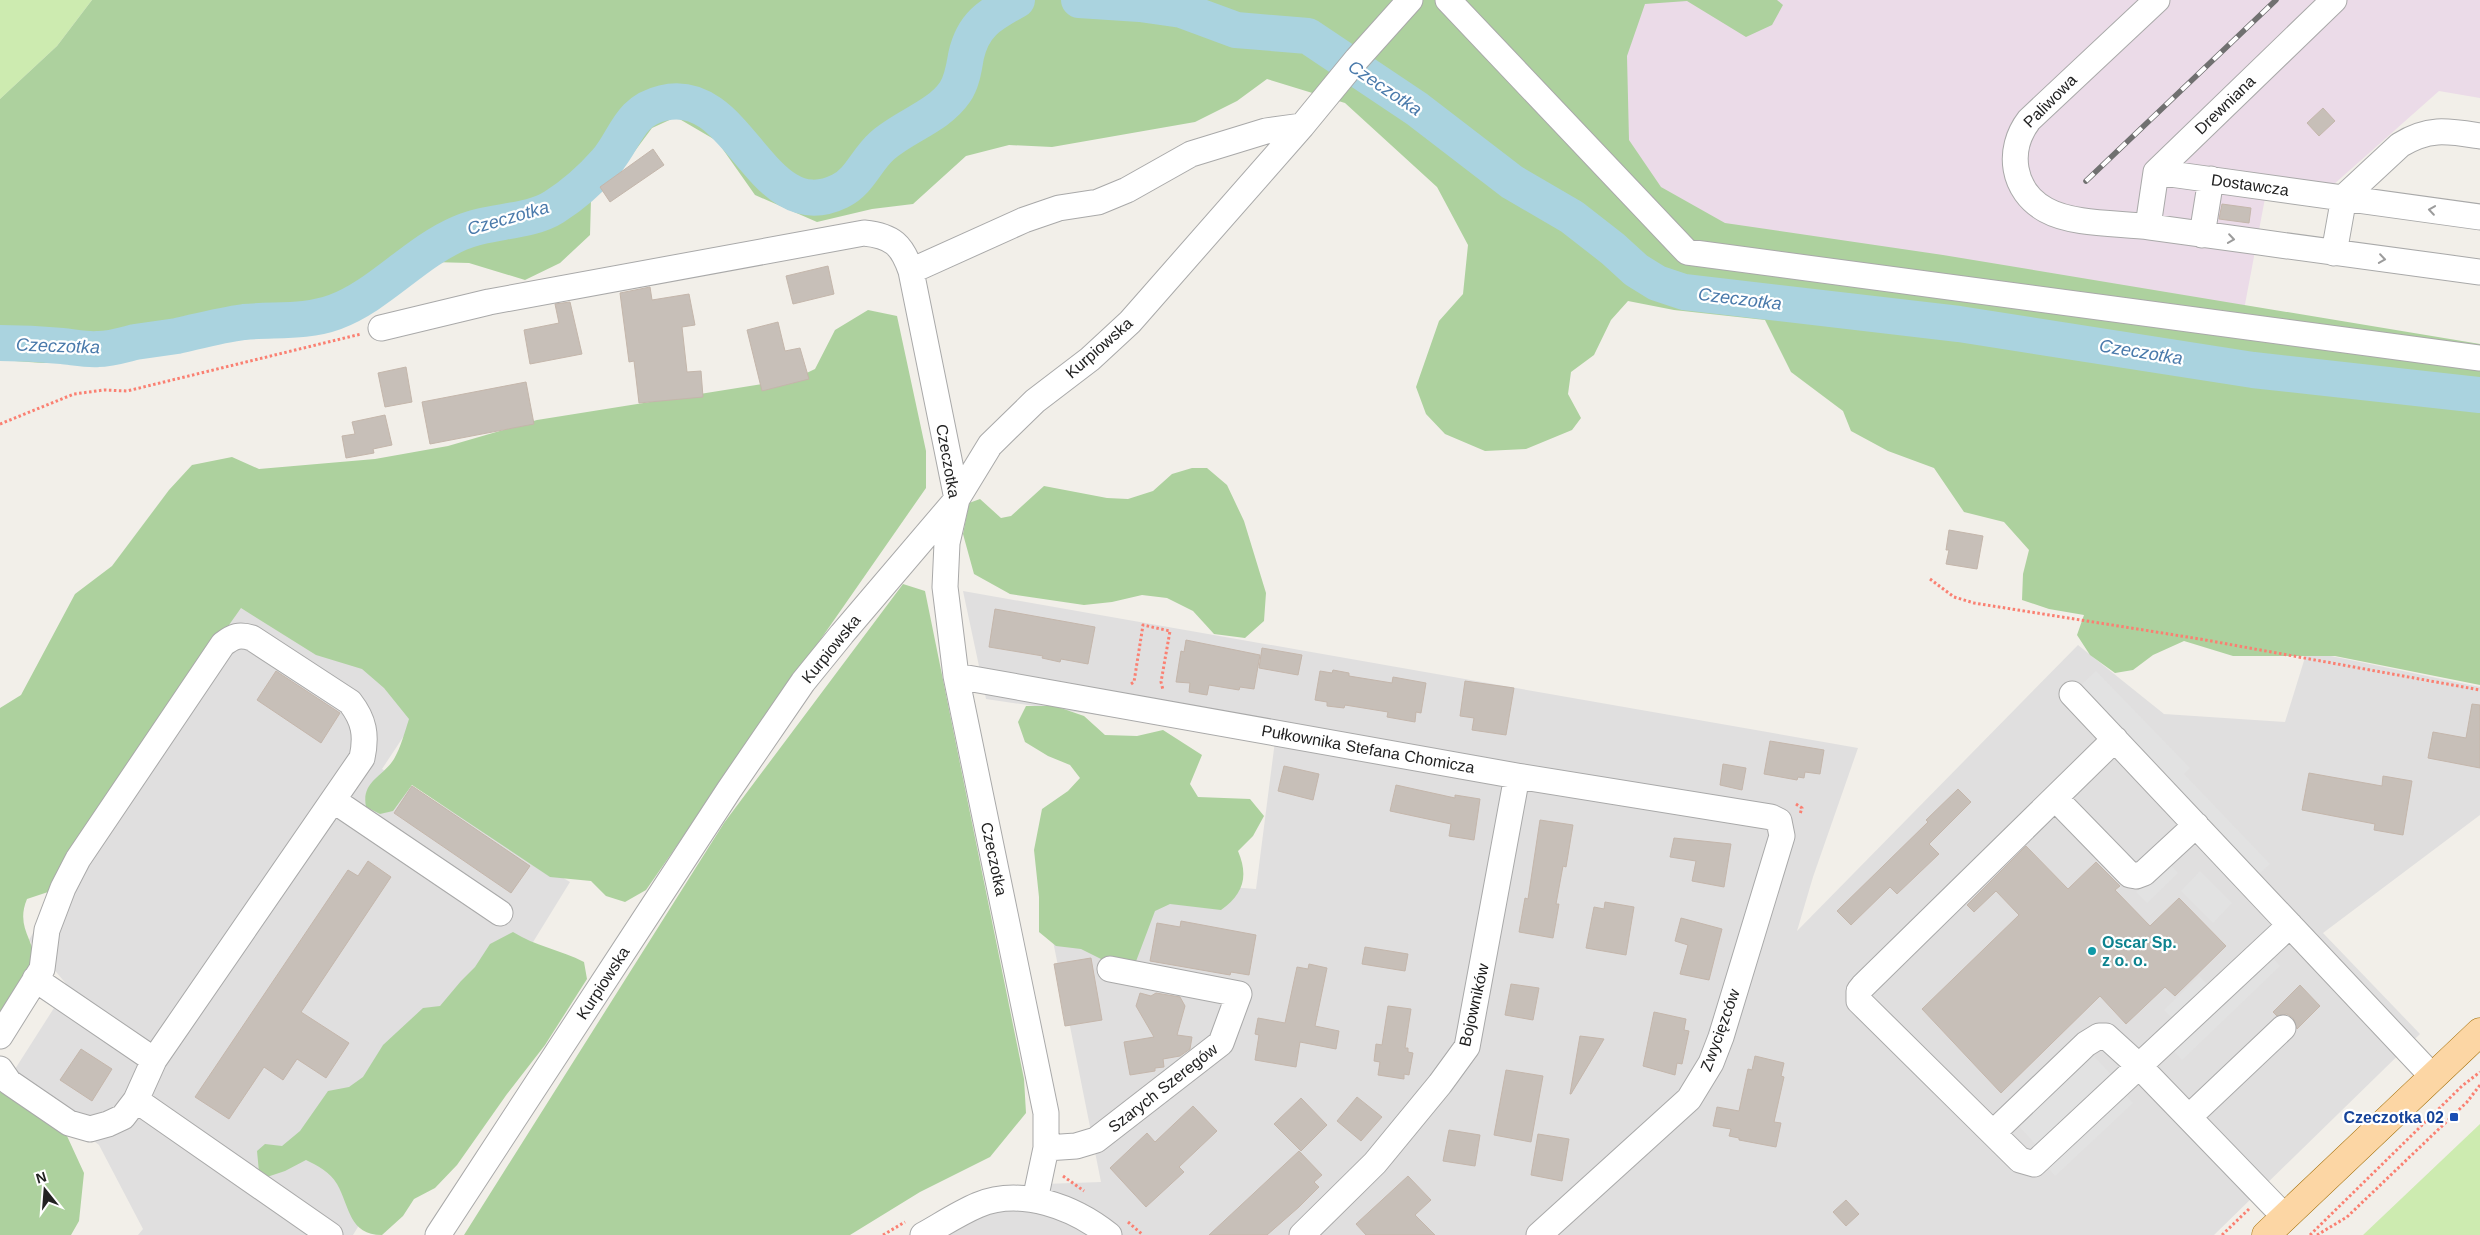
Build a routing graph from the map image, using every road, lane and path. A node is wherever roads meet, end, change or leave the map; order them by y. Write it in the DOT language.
graph roads {
  1 [pos="1410,0"];
  2 [pos="1448,0"];
  3 [pos="2157,0"];
  4 [pos="2334,0"];
  5 [pos="1302,126"];
  6 [pos="2480,136"];
  7 [pos="2156,172"];
  8 [pos="2211,179"];
  9 [pos="2344,197"];
  10 [pos="2480,217"];
  11 [pos="2148,226"];
  12 [pos="2202,234"];
  13 [pos="2334,253"];
  14 [pos="912,271"];
  15 [pos="2480,272"];
  16 [pos="381,328"];
  17 [pos="2480,358"];
  18 [pos="0,424"];
  19 [pos="957,500"];
  20 [pos="1930,579"];
  21 [pos="956,676"];
  22 [pos="1128,686"];
  23 [pos="2480,690"];
  24 [pos="1164,693"];
  25 [pos="2072,694"];
  26 [pos="2115,739"];
  27 [pos="1518,776"];
  28 [pos="2055,798"];
  29 [pos="333,800"];
  30 [pos="1791,814"];
  31 [pos="2196,825"];
  32 [pos="500,913"];
  33 [pos="2290,925"];
  34 [pos="1110,969"];
  35 [pos="35,979"];
  36 [pos="2283,1028"];
  37 [pos="2480,1032"];
  38 [pos="0,1036"];
  39 [pos="154,1060"];
  40 [pos="2139,1066"];
  41 [pos="0,1069"];
  42 [pos="2480,1072"];
  43 [pos="2433,1077"];
  44 [pos="2480,1086"];
  45 [pos="136,1100"];
  46 [pos="2189,1118"];
  47 [pos="1993,1133"];
  48 [pos="1046,1148"];
  49 [pos="1035,1200"];
  50 [pos="1079,1226"];
  51 [pos="2276,1226"];
  52 [pos="317,1232"];
  53 [pos="438,1235"];
  54 [pos="923,1235"];
  55 [pos="1109,1235"];
  56 [pos="1302,1235"];
  57 [pos="1539,1235"];
  58 [pos="2310,1235"];
  59 [pos="2317,1235"];
  1 -- 5 [label="street, Kurpiowska"];
  2 -- 17 [label="street"];
  3 -- 11 [label="street, Paliwowa"];
  4 -- 7 [label="street, Drewniana"];
  5 -- 14 [label="street"];
  5 -- 19 [label="street, Kurpiowska"];
  6 -- 9 [label="street"];
  7 -- 8 [label="street, Dostawcza"];
  7 -- 11 [label="street"];
  8 -- 9 [label="street, Dostawcza"];
  8 -- 12 [label="street"];
  10 -- 9 [label="street, Dostawcza, one-way"];
  9 -- 13 [label="street"];
  11 -- 12 [label="street"];
  12 -- 13 [label="street, one-way"];
  13 -- 15 [label="street, one-way"];
  14 -- 16 [label="street, Czeczotka"];
  14 -- 19 [label="street, Czeczotka"];
  16 -- 18 [label="path"];
  19 -- 21 [label="street, Czeczotka"];
  19 -- 53 [label="street, Kurpiowska"];
  20 -- 23 [label="path"];
  21 -- 27 [label="street, Pułkownika Stefana Chomicza"];
  21 -- 48 [label="street, Czeczotka"];
  22 -- 24 [label="path"];
  25 -- 26 [label="street"];
  26 -- 28 [label="street"];
  26 -- 31 [label="street"];
  27 -- 30 [label="street, Pułkownika Stefana Chomicza"];
  27 -- 56 [label="street, Bojowników"];
  28 -- 31 [label="street"];
  28 -- 47 [label="street"];
  29 -- 32 [label="street"];
  29 -- 35 [label="street"];
  29 -- 39 [label="street"];
  30 -- 57 [label="street, Zwycięzców"];
  31 -- 33 [label="street"];
  33 -- 40 [label="street"];
  33 -- 43 [label="street"];
  34 -- 48 [label="street, Szarych Szeregów"];
  35 -- 38 [label="street"];
  35 -- 39 [label="street"];
  36 -- 46 [label="street"];
  37 -- 43 [label="main road"];
  39 -- 45 [label="street"];
  40 -- 46 [label="street"];
  40 -- 47 [label="street"];
  40 -- 47 [label="street"];
  41 -- 45 [label="street"];
  42 -- 58 [label="path"];
  43 -- 51 [label="main road"];
  44 -- 59 [label="path"];
  45 -- 52 [label="street"];
  46 -- 51 [label="street"];
  48 -- 49 [label="street, Czeczotka"];
  49 -- 50 [label="street"];
  49 -- 54 [label="street"];
  50 -- 55 [label="street"];
}
